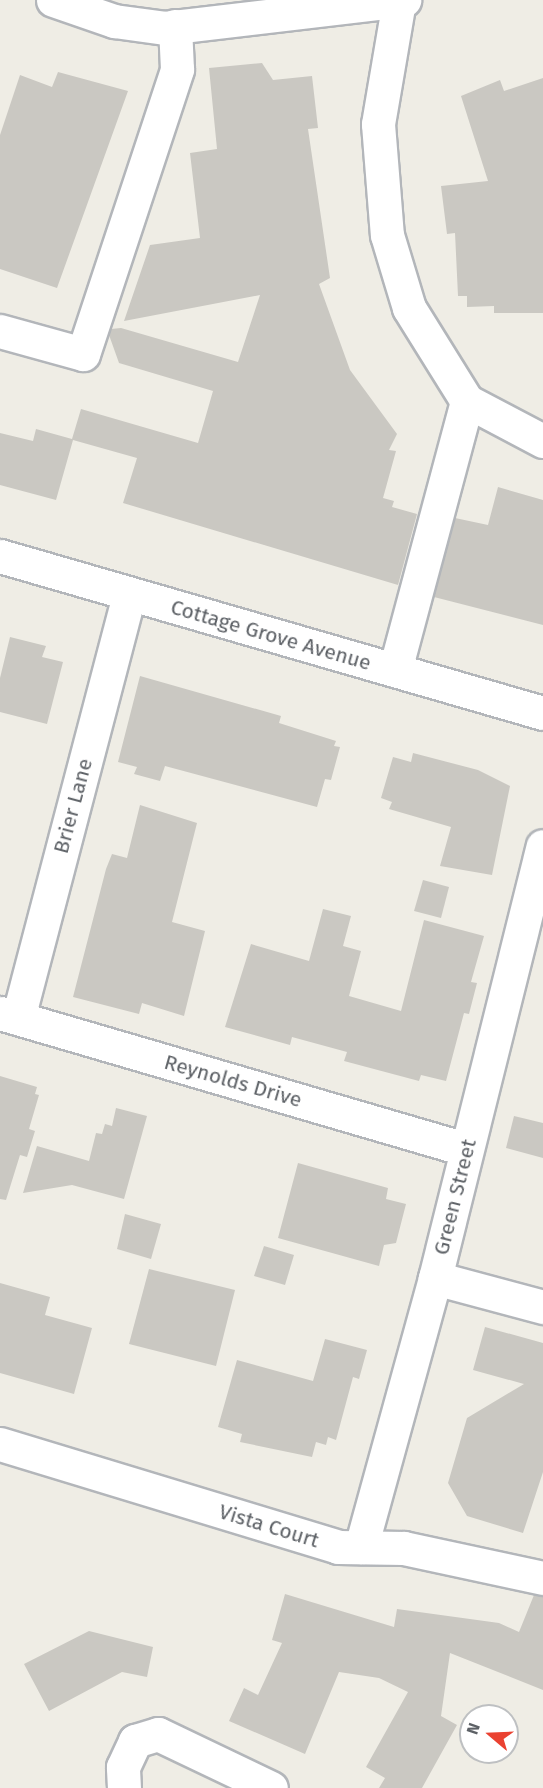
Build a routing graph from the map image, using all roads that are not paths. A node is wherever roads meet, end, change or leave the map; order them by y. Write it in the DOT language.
graph roads {
  1 [pos="53,0"];
  2 [pos="404,0"];
  3 [pos="399,1"];
  4 [pos="175,26"];
  5 [pos="0,331"];
  6 [pos="467,400"];
  7 [pos="543,441"];
  8 [pos="0,556"];
  9 [pos="129,594"];
  10 [pos="395,670"];
  11 [pos="543,713"];
  12 [pos="543,846"];
  13 [pos="9,1016"];
  14 [pos="466,1149"];
  15 [pos="435,1278"];
  16 [pos="543,1307"];
  17 [pos="0,1444"];
  18 [pos="361,1547"];
  19 [pos="543,1578"];
  20 [pos="124,1788"];
  21 [pos="271,1788"];
  1 -- 4 [label="street"];
  2 -- 3 [label="street"];
  3 -- 4 [label="street"];
  3 -- 6 [label="street"];
  4 -- 5 [label="street"];
  6 -- 7 [label="street"];
  6 -- 10 [label="street"];
  8 -- 9 [label="street, Cottage Grove Avenue"];
  9 -- 10 [label="street, Cottage Grove Avenue"];
  9 -- 13 [label="street, Brier Lane"];
  10 -- 11 [label="street, Cottage Grove Avenue"];
  12 -- 14 [label="street, Green Street"];
  13 -- 14 [label="street, Reynolds Drive"];
  14 -- 15 [label="street, Green Street"];
  15 -- 16 [label="street"];
  15 -- 18 [label="street, Green Street"];
  17 -- 18 [label="street, Vista Court"];
  18 -- 19 [label="street, Vista Court"];
  20 -- 21 [label="street"];
}
